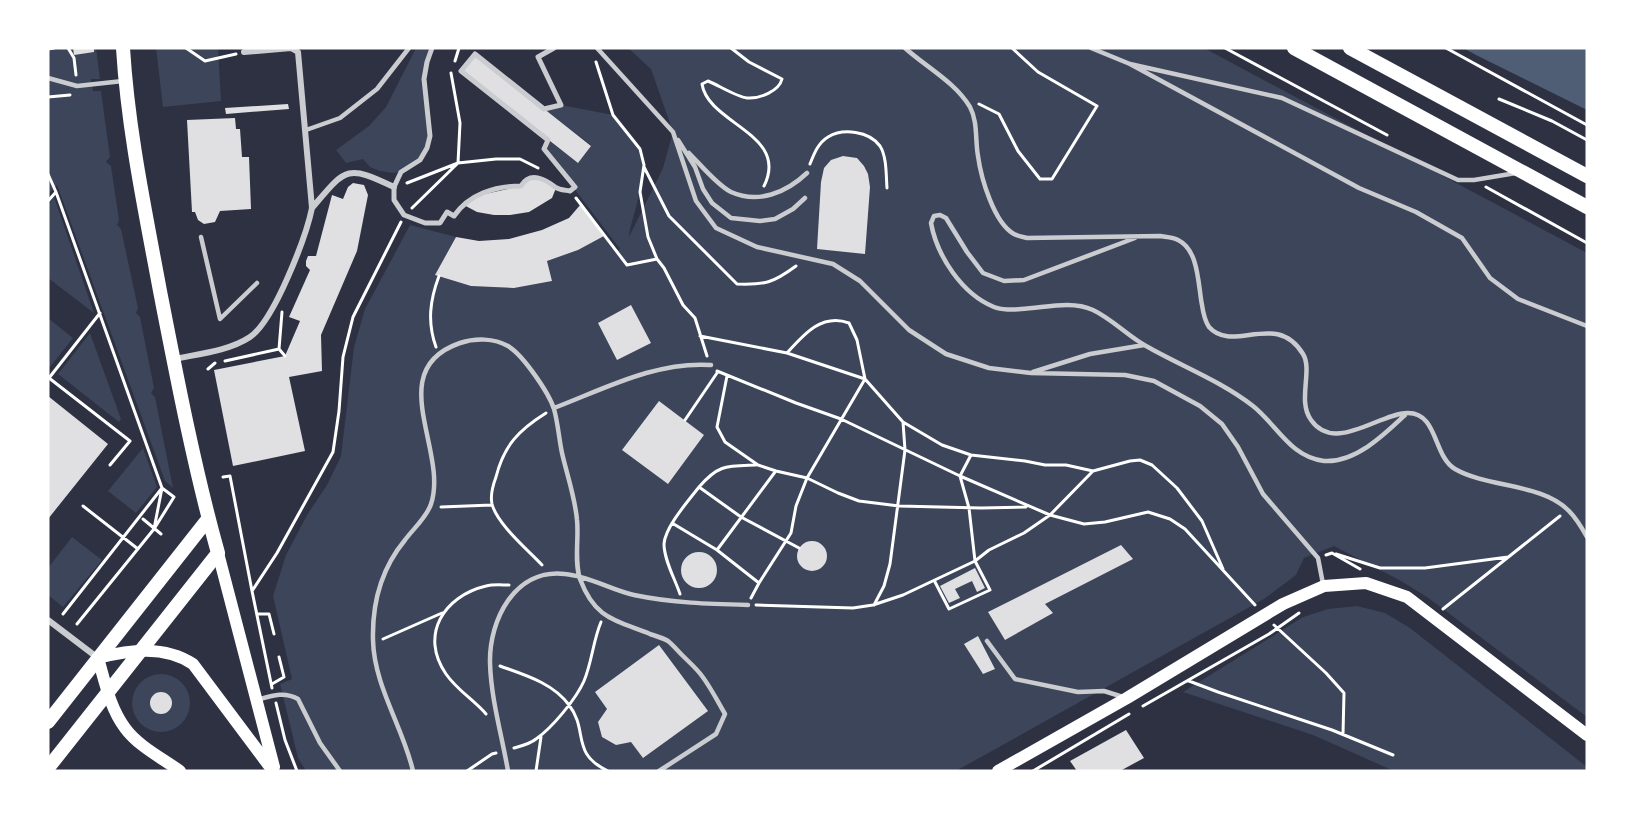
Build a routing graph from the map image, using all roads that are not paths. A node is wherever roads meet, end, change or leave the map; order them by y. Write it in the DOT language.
graph roads {
  1 [pos="123,48"];
  2 [pos="410,48"];
  3 [pos="432,48"];
  4 [pos="554,48"];
  5 [pos="597,48"];
  6 [pos="905,48"];
  7 [pos="1091,48"];
  8 [pos="1294,48"];
  9 [pos="1350,48"];
  10 [pos="244,52"];
  11 [pos="1130,64"];
  12 [pos="48,78"];
  13 [pos="125,81"];
  14 [pos="306,130"];
  15 [pos="680,147"];
  16 [pos="1520,172"];
  17 [pos="807,173"];
  18 [pos="1587,176"];
  19 [pos="394,187"];
  20 [pos="806,198"];
  21 [pos="1587,207"];
  22 [pos="312,208"];
  23 [pos="201,237"];
  24 [pos="1137,237"];
  25 [pos="257,283"];
  26 [pos="1587,326"];
  27 [pos="1144,345"];
  28 [pos="174,359"];
  29 [pos="711,364"];
  30 [pos="1031,373"];
  31 [pos="554,408"];
  32 [pos="1407,413"];
  33 [pos="208,519"];
  34 [pos="1587,537"];
  35 [pos="218,553"];
  36 [pos="579,577"];
  37 [pos="1324,586"];
  38 [pos="748,605"];
  39 [pos="48,620"];
  40 [pos="987,641"];
  41 [pos="142,650"];
  42 [pos="98,658"];
  43 [pos="108,693"];
  44 [pos="1127,698"];
  45 [pos="256,700"];
  46 [pos="48,722"];
  47 [pos="1587,735"];
  48 [pos="48,768"];
  49 [pos="180,771"];
  50 [pos="274,771"];
  51 [pos="340,771"];
  52 [pos="413,771"];
  53 [pos="508,771"];
  54 [pos="659,771"];
  55 [pos="998,771"];
  1 -- 13 [label="main road"];
  2 -- 14 [label="lane"];
  3 -- 19 [label="street"];
  4 -- 19 [label="street"];
  5 -- 15 [label="lane"];
  6 -- 24 [label="lane"];
  7 -- 11 [label="lane"];
  8 -- 16 [label="main road"];
  9 -- 18 [label="main road"];
  10 -- 14 [label="street"];
  11 -- 16 [label="lane"];
  11 -- 26 [label="lane"];
  12 -- 13 [label="lane"];
  13 -- 28 [label="main road"];
  14 -- 22 [label="street"];
  15 -- 17 [label="lane"];
  15 -- 20 [label="lane"];
  15 -- 30 [label="lane"];
  16 -- 21 [label="main road"];
  19 -- 22 [label="street"];
  22 -- 28 [label="street"];
  23 -- 25 [label="lane"];
  24 -- 27 [label="lane"];
  24 -- 32 [label="lane"];
  27 -- 30 [label="lane"];
  27 -- 32 [label="lane"];
  28 -- 33 [label="main road"];
  29 -- 31 [label="lane"];
  30 -- 37 [label="lane"];
  31 -- 36 [label="lane"];
  31 -- 52 [label="lane"];
  32 -- 34 [label="lane"];
  33 -- 35 [label="main road"];
  33 -- 42 [label="main road"];
  35 -- 41 [label="main road"];
  35 -- 45 [label="main road"];
  36 -- 38 [label="lane"];
  36 -- 53 [label="lane"];
  36 -- 54 [label="lane"];
  37 -- 44 [label="main road"];
  37 -- 47 [label="main road"];
  39 -- 42 [label="street"];
  40 -- 44 [label="lane"];
  41 -- 42 [label="main road"];
  41 -- 43 [label="main road"];
  41 -- 50 [label="main road"];
  42 -- 43 [label="main road"];
  42 -- 46 [label="main road"];
  43 -- 48 [label="main road"];
  43 -- 49 [label="main road"];
  44 -- 55 [label="main road"];
  45 -- 50 [label="main road"];
  45 -- 51 [label="lane"];
}
